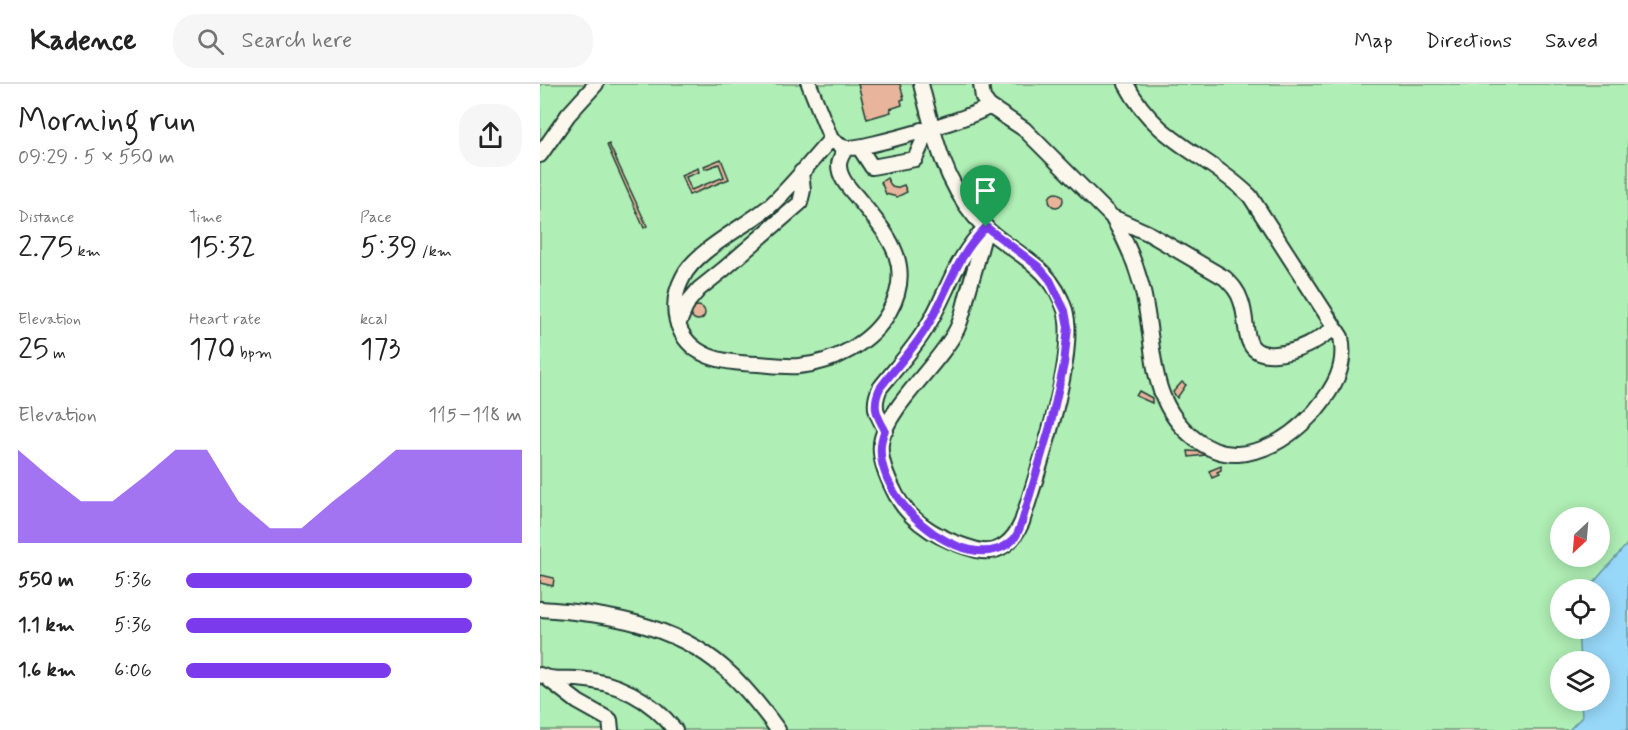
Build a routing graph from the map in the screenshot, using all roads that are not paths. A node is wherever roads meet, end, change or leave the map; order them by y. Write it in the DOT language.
graph roads {
  1 [pos="596,84"];
  2 [pos="809,84"];
  3 [pos="921,84"];
  4 [pos="981,84"];
  5 [pos="1126,84"];
  6 [pos="989,106"];
  7 [pos="927,129"];
  8 [pos="831,139"];
  9 [pos="852,148"];
  10 [pos="540,155"];
  11 [pos="801,172"];
  12 [pos="1112,217"];
  13 [pos="986,227"];
  14 [pos="678,326"];
  15 [pos="1335,328"];
  16 [pos="885,430"];
  17 [pos="540,609"];
  18 [pos="544,677"];
  19 [pos="611,730"];
  20 [pos="675,730"];
  21 [pos="778,730"];
  1 -- 10 [label="lane"];
  2 -- 8 [label="lane"];
  3 -- 7 [label="lane"];
  4 -- 6 [label="lane"];
  5 -- 15 [label="lane"];
  6 -- 7 [label="lane"];
  6 -- 12 [label="lane"];
  7 -- 9 [label="lane"];
  7 -- 9 [label="lane"];
  7 -- 13 [label="lane"];
  8 -- 9 [label="lane"];
  8 -- 11 [label="lane"];
  9 -- 14 [label="lane"];
  11 -- 14 [label="lane"];
  11 -- 14 [label="lane"];
  12 -- 15 [label="lane"];
  12 -- 15 [label="lane"];
  13 -- 16 [label="lane"];
  13 -- 16 [label="lane"];
  13 -- 16 [label="lane"];
  17 -- 21 [label="lane"];
  18 -- 19 [label="lane"];
  18 -- 20 [label="lane"];
}
